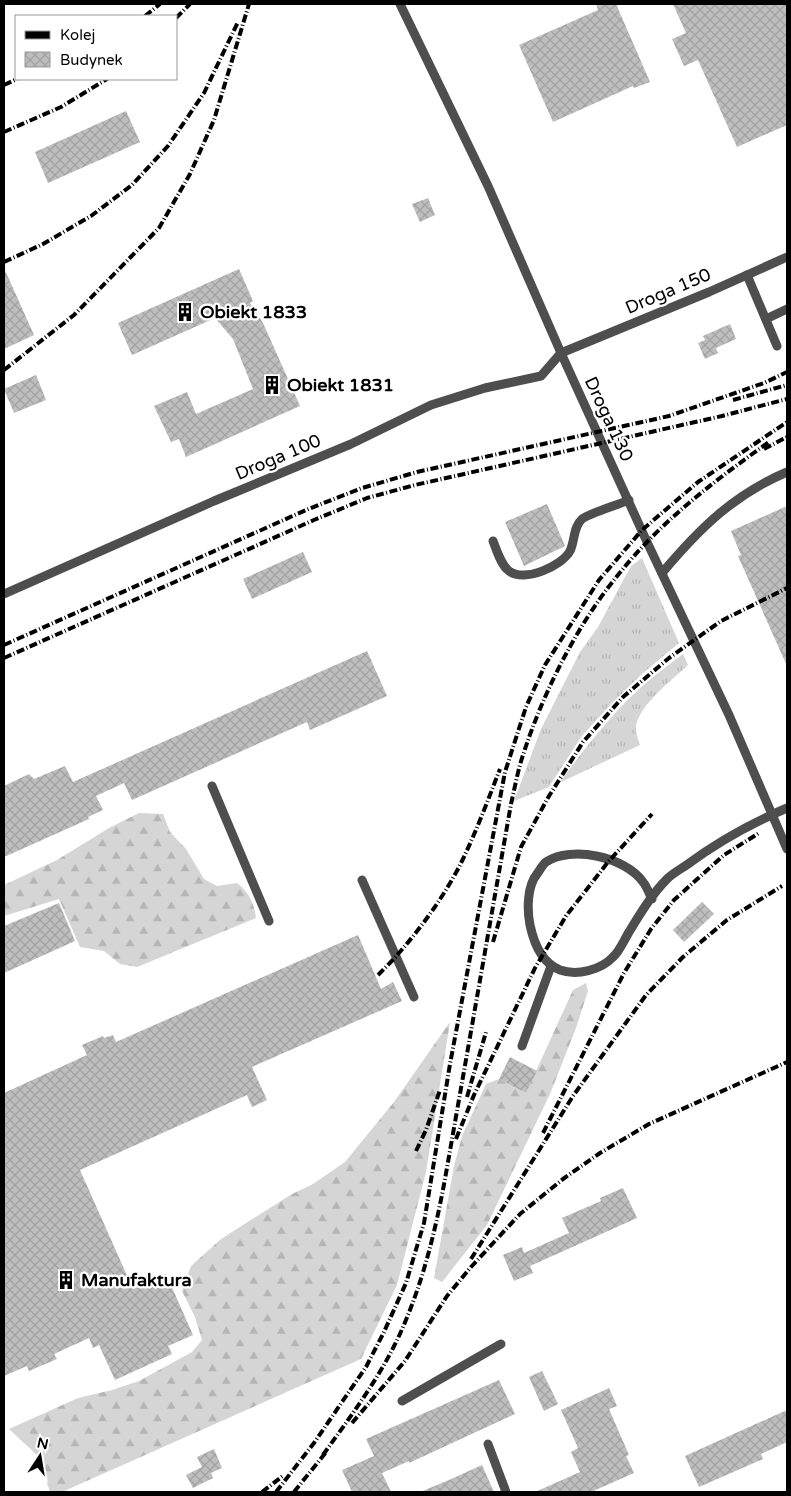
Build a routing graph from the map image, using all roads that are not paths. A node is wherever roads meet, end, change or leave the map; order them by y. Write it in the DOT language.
graph roads {
  1 [pos="400,4"];
  2 [pos="787,257"];
  3 [pos="747,275"];
  4 [pos="787,309"];
  5 [pos="766,319"];
  6 [pos="777,346"];
  7 [pos="561,353"];
  8 [pos="787,472"];
  9 [pos="629,500"];
  10 [pos="493,541"];
  11 [pos="662,573"];
  12 [pos="4,594"];
  13 [pos="212,786"];
  14 [pos="787,808"];
  15 [pos="772,815"];
  16 [pos="787,850"];
  17 [pos="362,880"];
  18 [pos="652,899"];
  19 [pos="269,921"];
  20 [pos="551,966"];
  21 [pos="414,997"];
  22 [pos="522,1046"];
  23 [pos="501,1344"];
  24 [pos="402,1401"];
  25 [pos="488,1444"];
  26 [pos="506,1492"];
  1 -- 7 [label="lane, Droga 130"];
  2 -- 3 [label="lane, Droga 150"];
  3 -- 5 [label="lane"];
  3 -- 7 [label="lane, Droga 150"];
  4 -- 5 [label="lane"];
  5 -- 6 [label="lane"];
  7 -- 9 [label="lane, Droga 130"];
  7 -- 12 [label="lane, Droga 100"];
  8 -- 11 [label="lane"];
  9 -- 10 [label="lane"];
  9 -- 11 [label="lane, Droga 130"];
  11 -- 15 [label="lane, Droga 130"];
  13 -- 19 [label="lane"];
  14 -- 15 [label="lane"];
  15 -- 16 [label="lane, Droga 130"];
  15 -- 18 [label="lane"];
  17 -- 21 [label="lane"];
  18 -- 20 [label="lane"];
  18 -- 20 [label="lane"];
  20 -- 22 [label="lane"];
  23 -- 24 [label="lane"];
  25 -- 26 [label="lane"];
}
